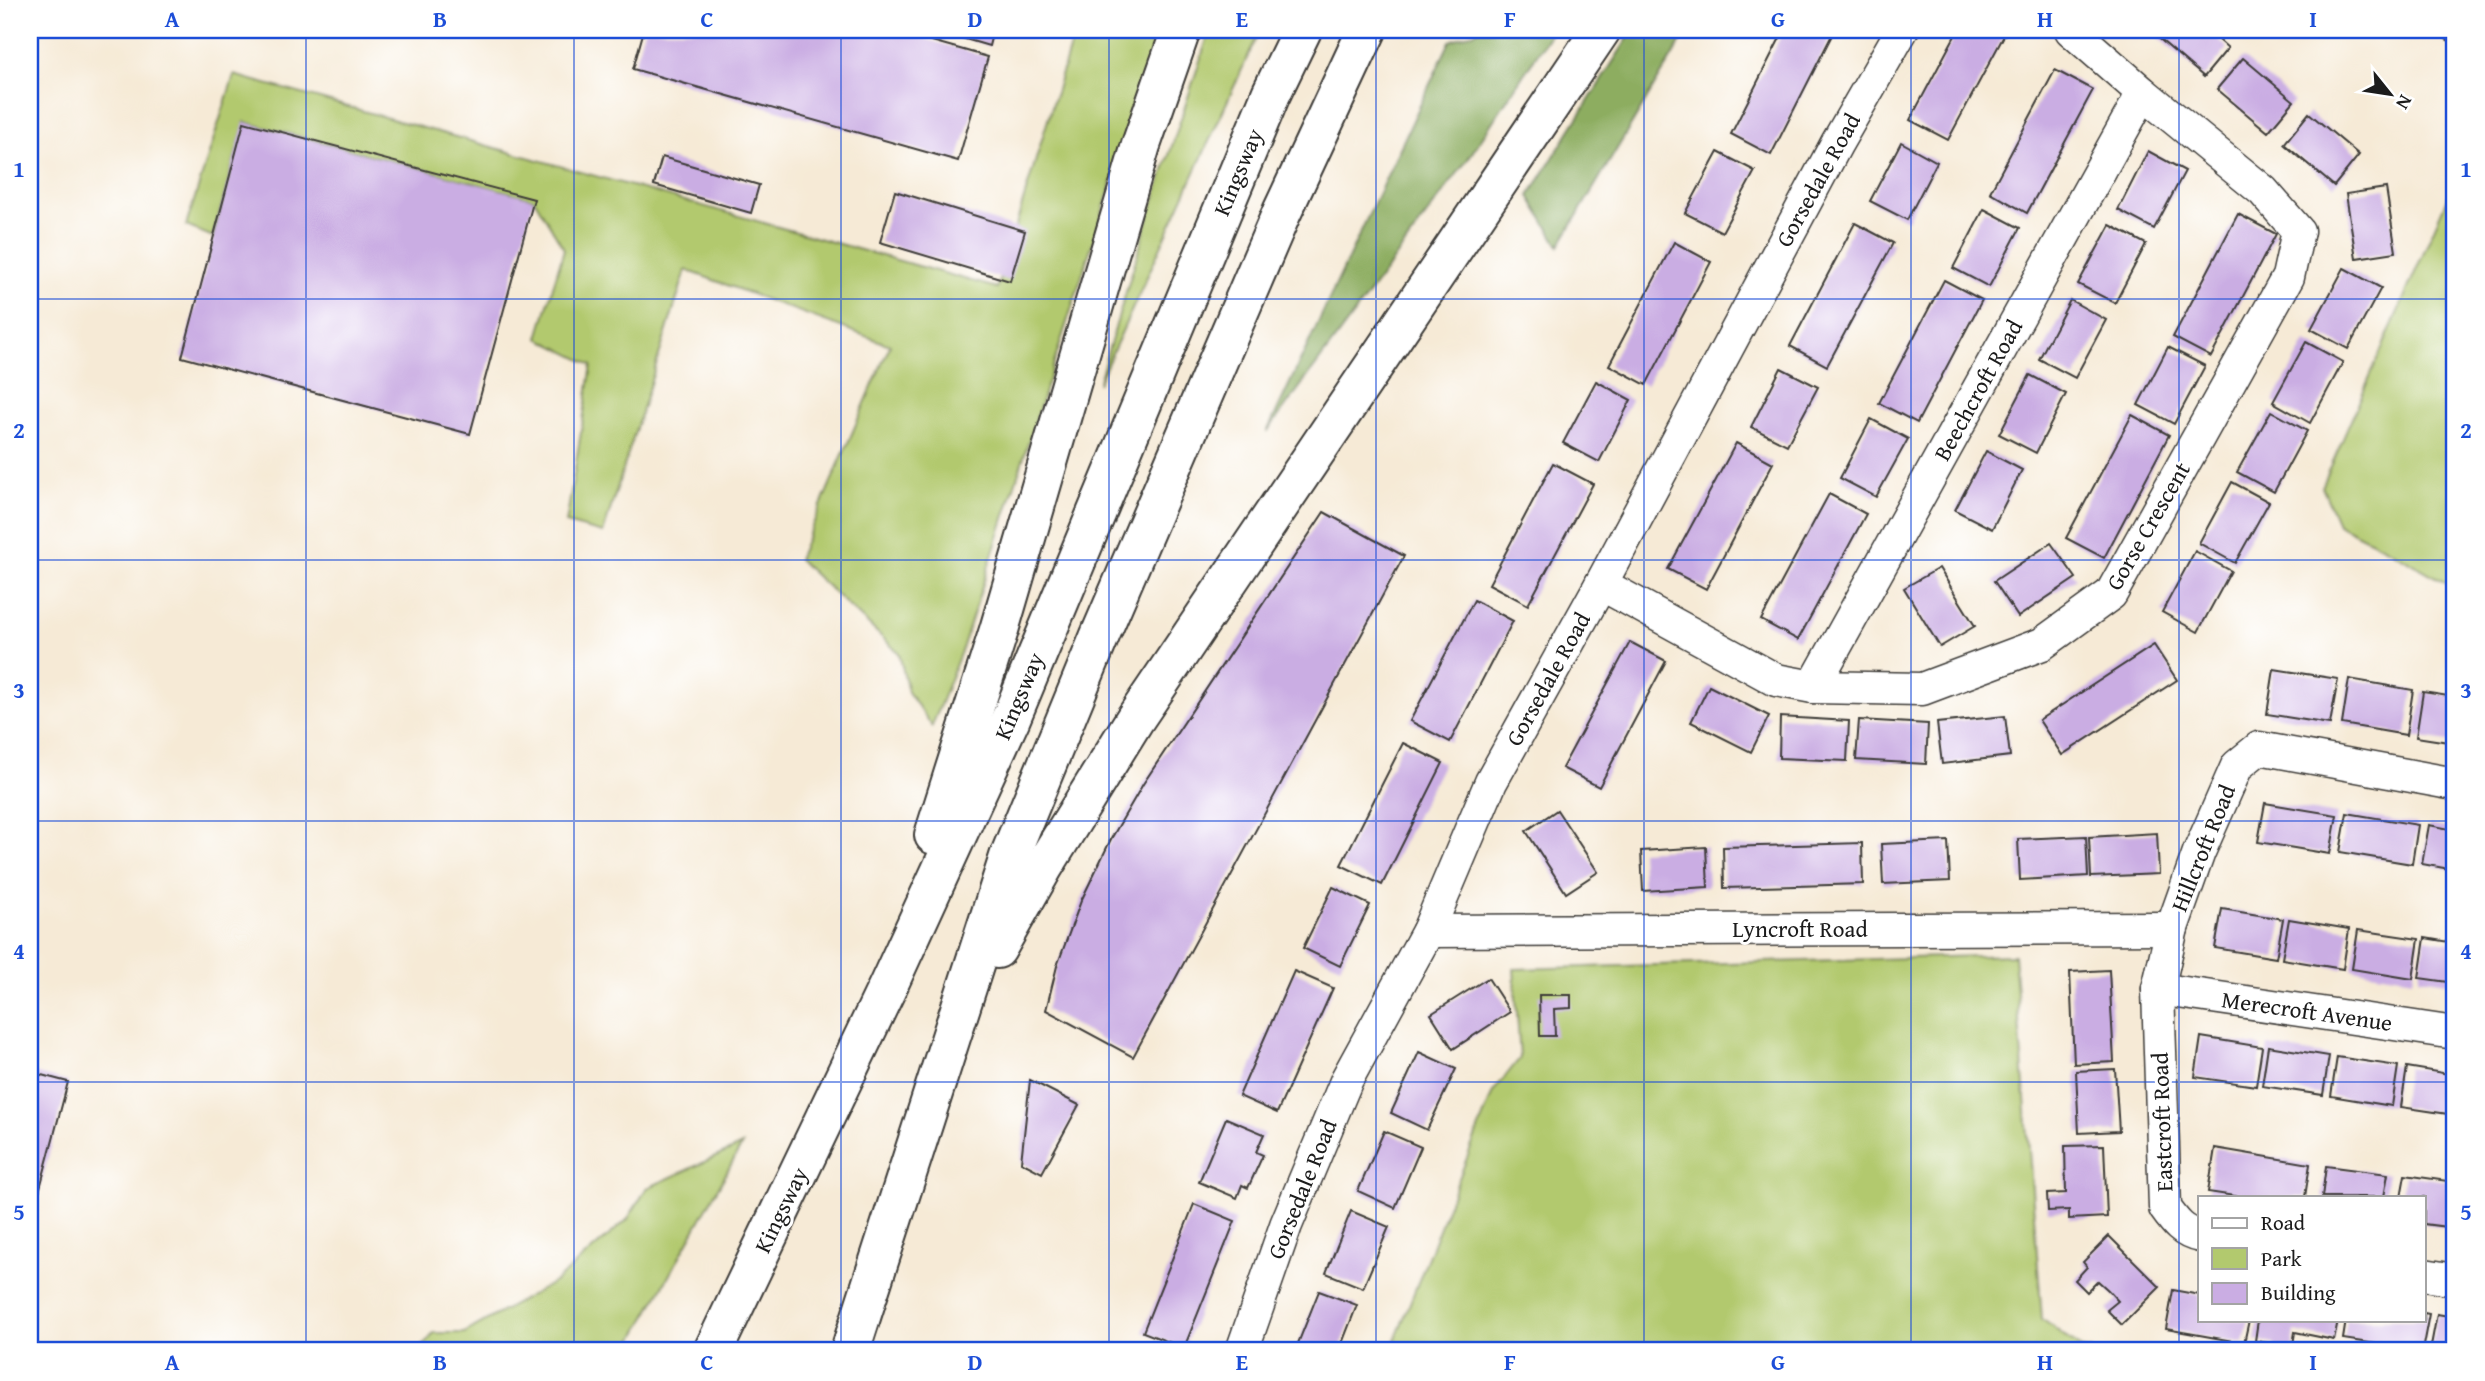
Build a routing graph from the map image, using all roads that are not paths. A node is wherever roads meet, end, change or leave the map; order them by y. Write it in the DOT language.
graph roads {
  1 [pos="1181,30"];
  2 [pos="1302,30"];
  3 [pos="1367,30"];
  4 [pos="1601,30"];
  5 [pos="1902,30"];
  6 [pos="2071,30"];
  7 [pos="2143,93"];
  8 [pos="1601,584"];
  9 [pos="1813,687"];
  10 [pos="2455,784"];
  11 [pos="2172,928"];
  12 [pos="1428,931"];
  13 [pos="887,988"];
  14 [pos="2158,989"];
  15 [pos="960,1014"];
  16 [pos="2455,1032"];
  17 [pos="2198,1236"];
  18 [pos="2426,1275"];
  19 [pos="2455,1280"];
  20 [pos="713,1351"];
  21 [pos="850,1351"];
  22 [pos="1241,1351"];
  1 -- 13 [label="highway"];
  2 -- 13 [label="highway, Kingsway"];
  3 -- 15 [label="highway"];
  4 -- 15 [label="highway"];
  5 -- 8 [label="street, Gorsedale Road"];
  6 -- 7 [label="street, Gorse Crescent"];
  7 -- 9 [label="street, Beechcroft Road"];
  7 -- 9 [label="street, Gorse Crescent"];
  8 -- 9 [label="street, Gorse Crescent"];
  8 -- 12 [label="street, Gorsedale Road"];
  10 -- 11 [label="street, Hillcroft Road"];
  11 -- 12 [label="street, Lyncroft Road"];
  11 -- 14 [label="street, Hillcroft Road"];
  12 -- 22 [label="street, Gorsedale Road"];
  13 -- 20 [label="highway, Kingsway"];
  14 -- 16 [label="street, Merecroft Avenue"];
  14 -- 17 [label="street, Eastcroft Road"];
  15 -- 21 [label="highway"];
  18 -- 19 [label="street"];
}
